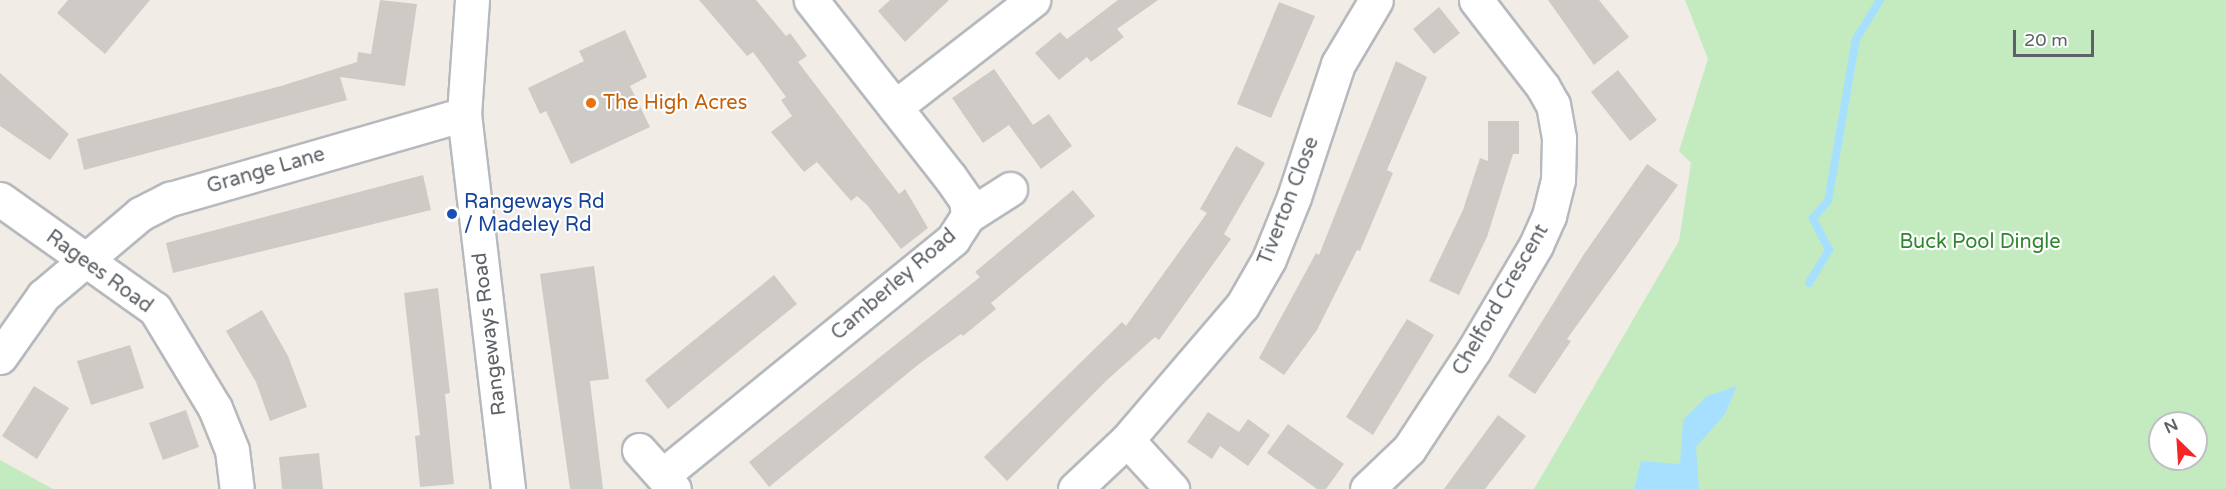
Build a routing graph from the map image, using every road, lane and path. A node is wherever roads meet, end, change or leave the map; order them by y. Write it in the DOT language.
graph roads {
  1 [pos="472,0"];
  2 [pos="811,0"];
  3 [pos="1033,0"];
  4 [pos="1376,0"];
  5 [pos="1476,0"];
  6 [pos="895,106"];
  7 [pos="464,114"];
  8 [pos="1010,189"];
  9 [pos="0,200"];
  10 [pos="968,216"];
  11 [pos="85,260"];
  12 [pos="0,357"];
  13 [pos="1127,440"];
  14 [pos="639,450"];
  15 [pos="669,482"];
  16 [pos="237,489"];
  17 [pos="508,489"];
  18 [pos="1075,489"];
  19 [pos="1172,489"];
  20 [pos="1368,489"];
  1 -- 7 [label="street, Rangeways Road"];
  2 -- 6 [label="street, Camberley Road"];
  3 -- 6 [label="street"];
  4 -- 13 [label="street, Tiverton Close"];
  5 -- 20 [label="street, Chelford Crescent"];
  6 -- 10 [label="street, Camberley Road"];
  7 -- 11 [label="street, Grange Lane"];
  7 -- 17 [label="street, Rangeways Road"];
  8 -- 10 [label="street"];
  9 -- 11 [label="street, Ragees Road"];
  10 -- 15 [label="street, Camberley Road"];
  11 -- 12 [label="street, Grange Lane"];
  11 -- 16 [label="street, Ragees Road"];
  13 -- 18 [label="street, Tiverton Close"];
  13 -- 19 [label="street"];
  14 -- 15 [label="street, Camberley Road"];
}
